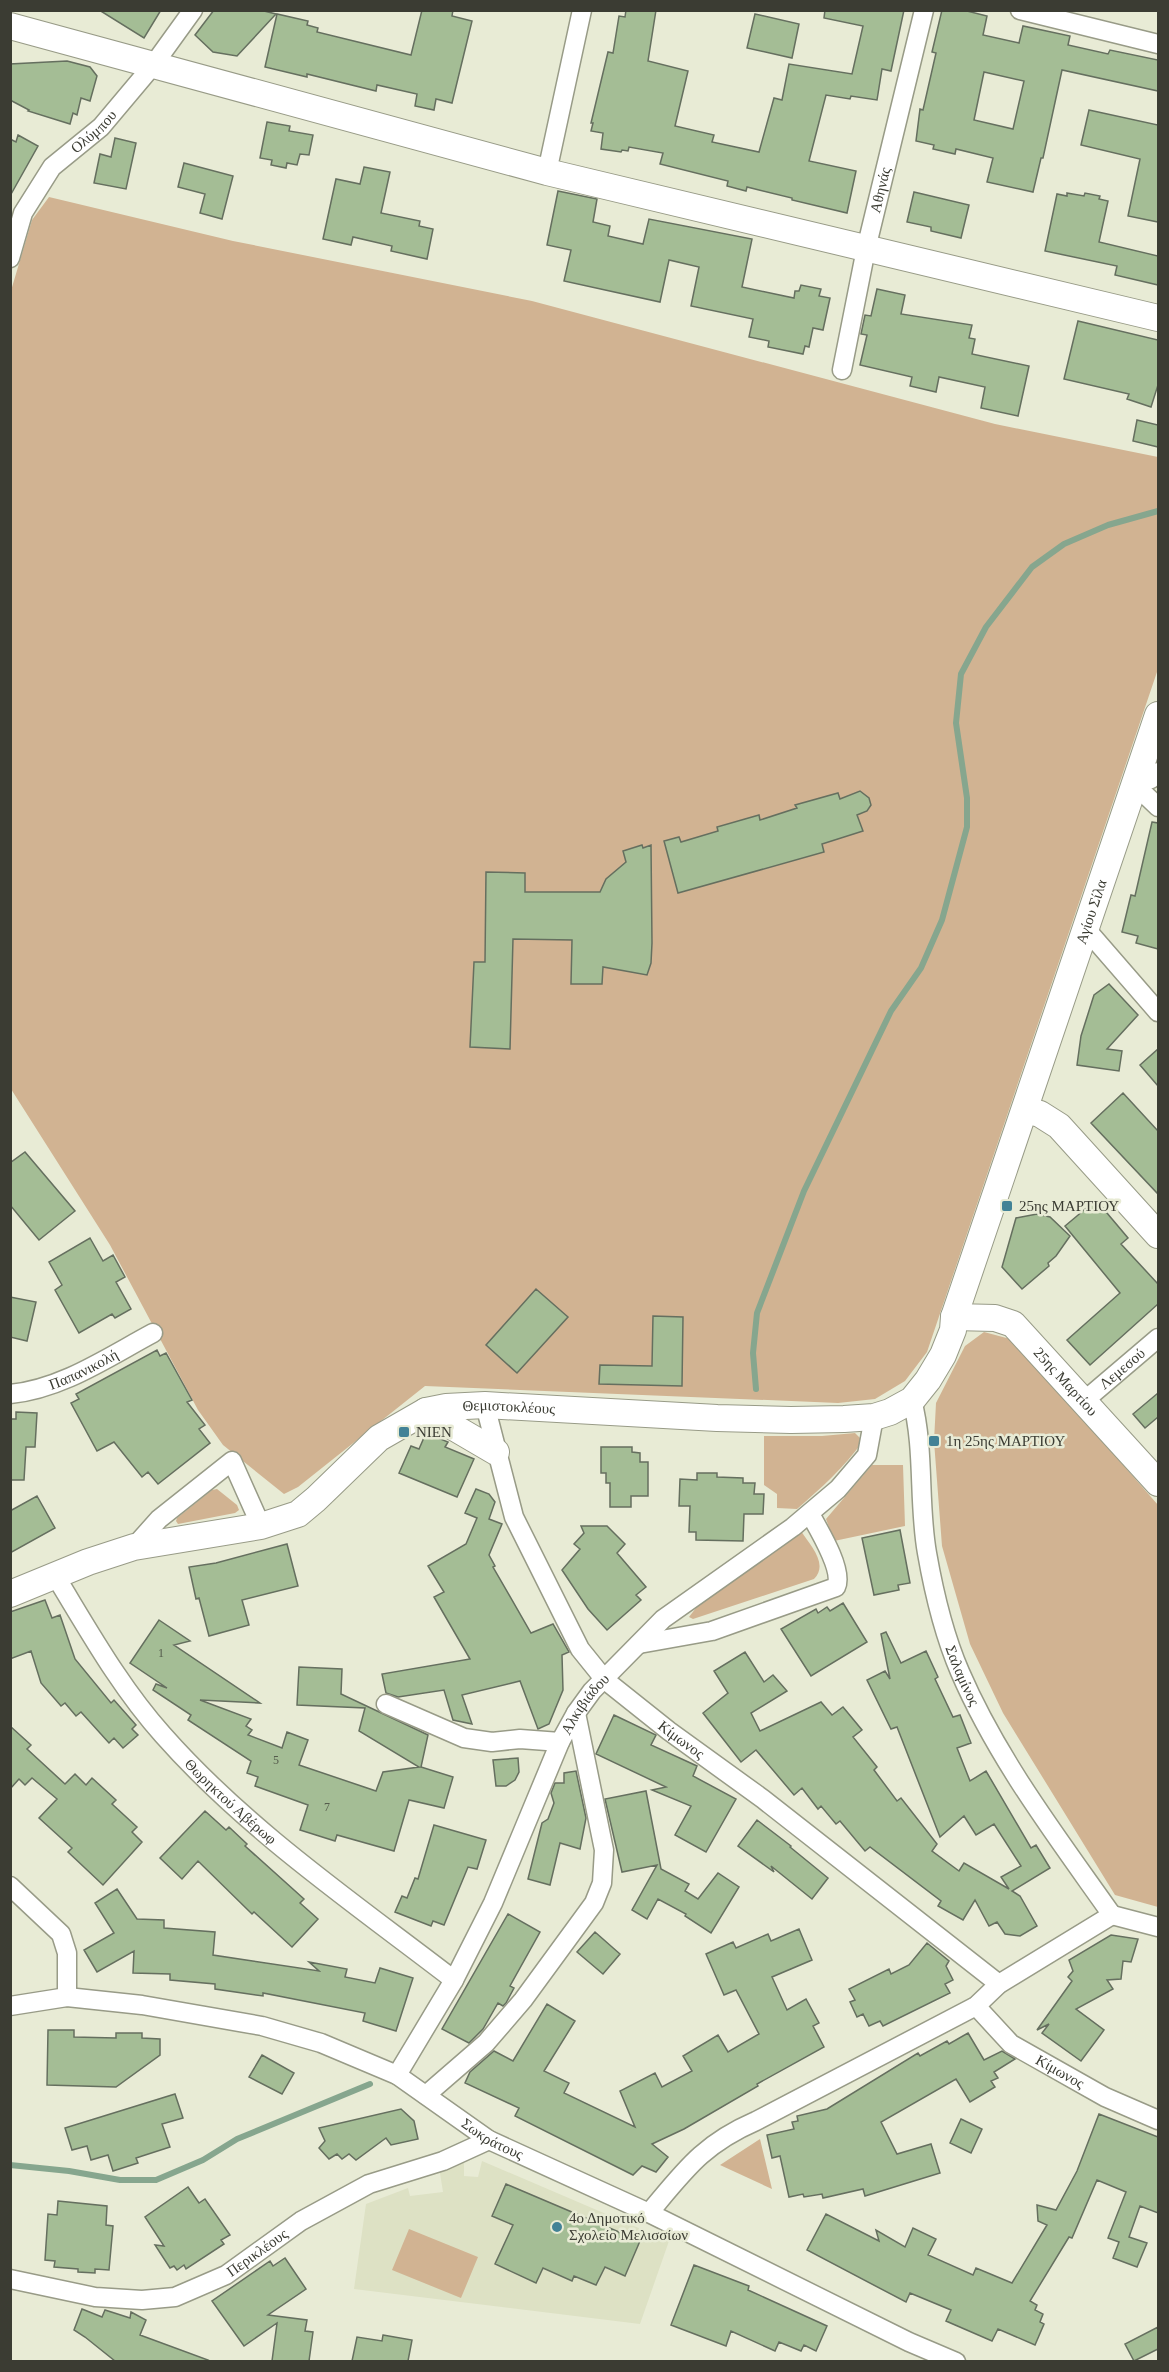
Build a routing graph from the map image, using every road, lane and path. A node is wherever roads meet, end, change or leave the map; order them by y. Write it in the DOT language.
graph roads {
  1 [pos="193,10"];
  2 [pos="582,10"];
  3 [pos="924,10"];
  4 [pos="1020,10"];
  5 [pos="10,26"];
  6 [pos="1158,44"];
  7 [pos="154,64"];
  8 [pos="548,172"];
  9 [pos="866,249"];
  10 [pos="10,258"];
  11 [pos="1158,318"];
  12 [pos="842,370"];
  13 [pos="1158,715"];
  14 [pos="1158,772"];
  15 [pos="1134,784"];
  16 [pos="1158,807"];
  17 [pos="1086,929"];
  18 [pos="1158,1012"];
  19 [pos="1026,1110"];
  20 [pos="1158,1235"];
  21 [pos="954,1317"];
  22 [pos="153,1333"];
  23 [pos="1158,1338"];
  24 [pos="10,1395"];
  25 [pos="912,1400"];
  26 [pos="1084,1401"];
  27 [pos="485,1405"];
  28 [pos="426,1411"];
  29 [pos="874,1417"];
  30 [pos="496,1452"];
  31 [pos="1158,1483"];
  32 [pos="810,1514"];
  33 [pos="261,1526"];
  34 [pos="134,1547"];
  35 [pos="56,1577"];
  36 [pos="10,1594"];
  37 [pos="639,1644"];
  38 [pos="605,1680"];
  39 [pos="386,1704"];
  40 [pos="576,1713"];
  41 [pos="560,1742"];
  42 [pos="10,1886"];
  43 [pos="1112,1915"];
  44 [pos="1158,1927"];
  45 [pos="454,1980"];
  46 [pos="999,1984"];
  47 [pos="67,1997"];
  48 [pos="10,2006"];
  49 [pos="976,2006"];
  50 [pos="397,2075"];
  51 [pos="426,2095"];
  52 [pos="1158,2120"];
  53 [pos="489,2140"];
  54 [pos="649,2213"];
  55 [pos="10,2279"];
  56 [pos="956,2361"];
  1 -- 7 [label="street, Ολύμπου"];
  2 -- 8 [label="street"];
  3 -- 9 [label="street, Αθηνάς"];
  4 -- 6 [label="street"];
  5 -- 7 [label="street"];
  7 -- 8 [label="street"];
  7 -- 10 [label="street, Ολύμπου"];
  8 -- 9 [label="street"];
  9 -- 11 [label="street"];
  9 -- 12 [label="street, Αθηνάς"];
  13 -- 15 [label="street, Αγίου Σίλα"];
  14 -- 15 [label="street"];
  15 -- 16 [label="street"];
  15 -- 17 [label="street, Αγίου Σίλα"];
  17 -- 18 [label="street"];
  17 -- 19 [label="street, Αγίου Σίλα"];
  19 -- 20 [label="street"];
  19 -- 21 [label="street, Αγίου Σίλα"];
  21 -- 25 [label="street, Θεμιστοκλέους"];
  21 -- 26 [label="street, 25ης Μαρτίου"];
  22 -- 24 [label="street, Παπανικολή"];
  23 -- 26 [label="street, Λεμεσού"];
  25 -- 29 [label="street, Θεμιστοκλέους"];
  25 -- 43 [label="street, Σαλαμίνος"];
  26 -- 31 [label="street, 25ης Μαρτίου"];
  27 -- 28 [label="street, Θεμιστοκλέους"];
  27 -- 29 [label="street, Θεμιστοκλέους"];
  27 -- 30 [label="street, Κίμωνος"];
  28 -- 30 [label="street"];
  28 -- 33 [label="street, Θεμιστοκλέους"];
  29 -- 32 [label="street, Αλκιβιάδου"];
  30 -- 38 [label="street, Κίμωνος"];
  32 -- 37 [label="street, Αλκιβιάδου"];
  32 -- 37 [label="street"];
  33 -- 34 [label="street, Θεμιστοκλέους"];
  33 -- 34 [label="street"];
  34 -- 35 [label="street, Θεμιστοκλέους"];
  35 -- 36 [label="street, Θεμιστοκλέους"];
  35 -- 45 [label="street, Θωρηκτού Αβέρωφ"];
  37 -- 38 [label="street, Αλκιβιάδου"];
  38 -- 40 [label="street, Αλκιβιάδου"];
  38 -- 46 [label="street, Κίμωνος"];
  39 -- 41 [label="street"];
  40 -- 41 [label="street, Αλκιβιάδου"];
  40 -- 51 [label="street"];
  41 -- 45 [label="street, Αλκιβιάδου"];
  42 -- 47 [label="street"];
  43 -- 44 [label="street"];
  43 -- 46 [label="street"];
  45 -- 50 [label="street, Αλκιβιάδου"];
  46 -- 49 [label="street"];
  47 -- 48 [label="street, Σωκράτους"];
  47 -- 50 [label="street, Σωκράτους"];
  49 -- 52 [label="street, Κίμωνος"];
  49 -- 54 [label="street"];
  50 -- 51 [label="street, Σωκράτους"];
  51 -- 53 [label="street, Σωκράτους"];
  53 -- 54 [label="street, Σωκράτους"];
  53 -- 55 [label="street, Περικλέους"];
  54 -- 56 [label="street, Σωκράτους"];
}
